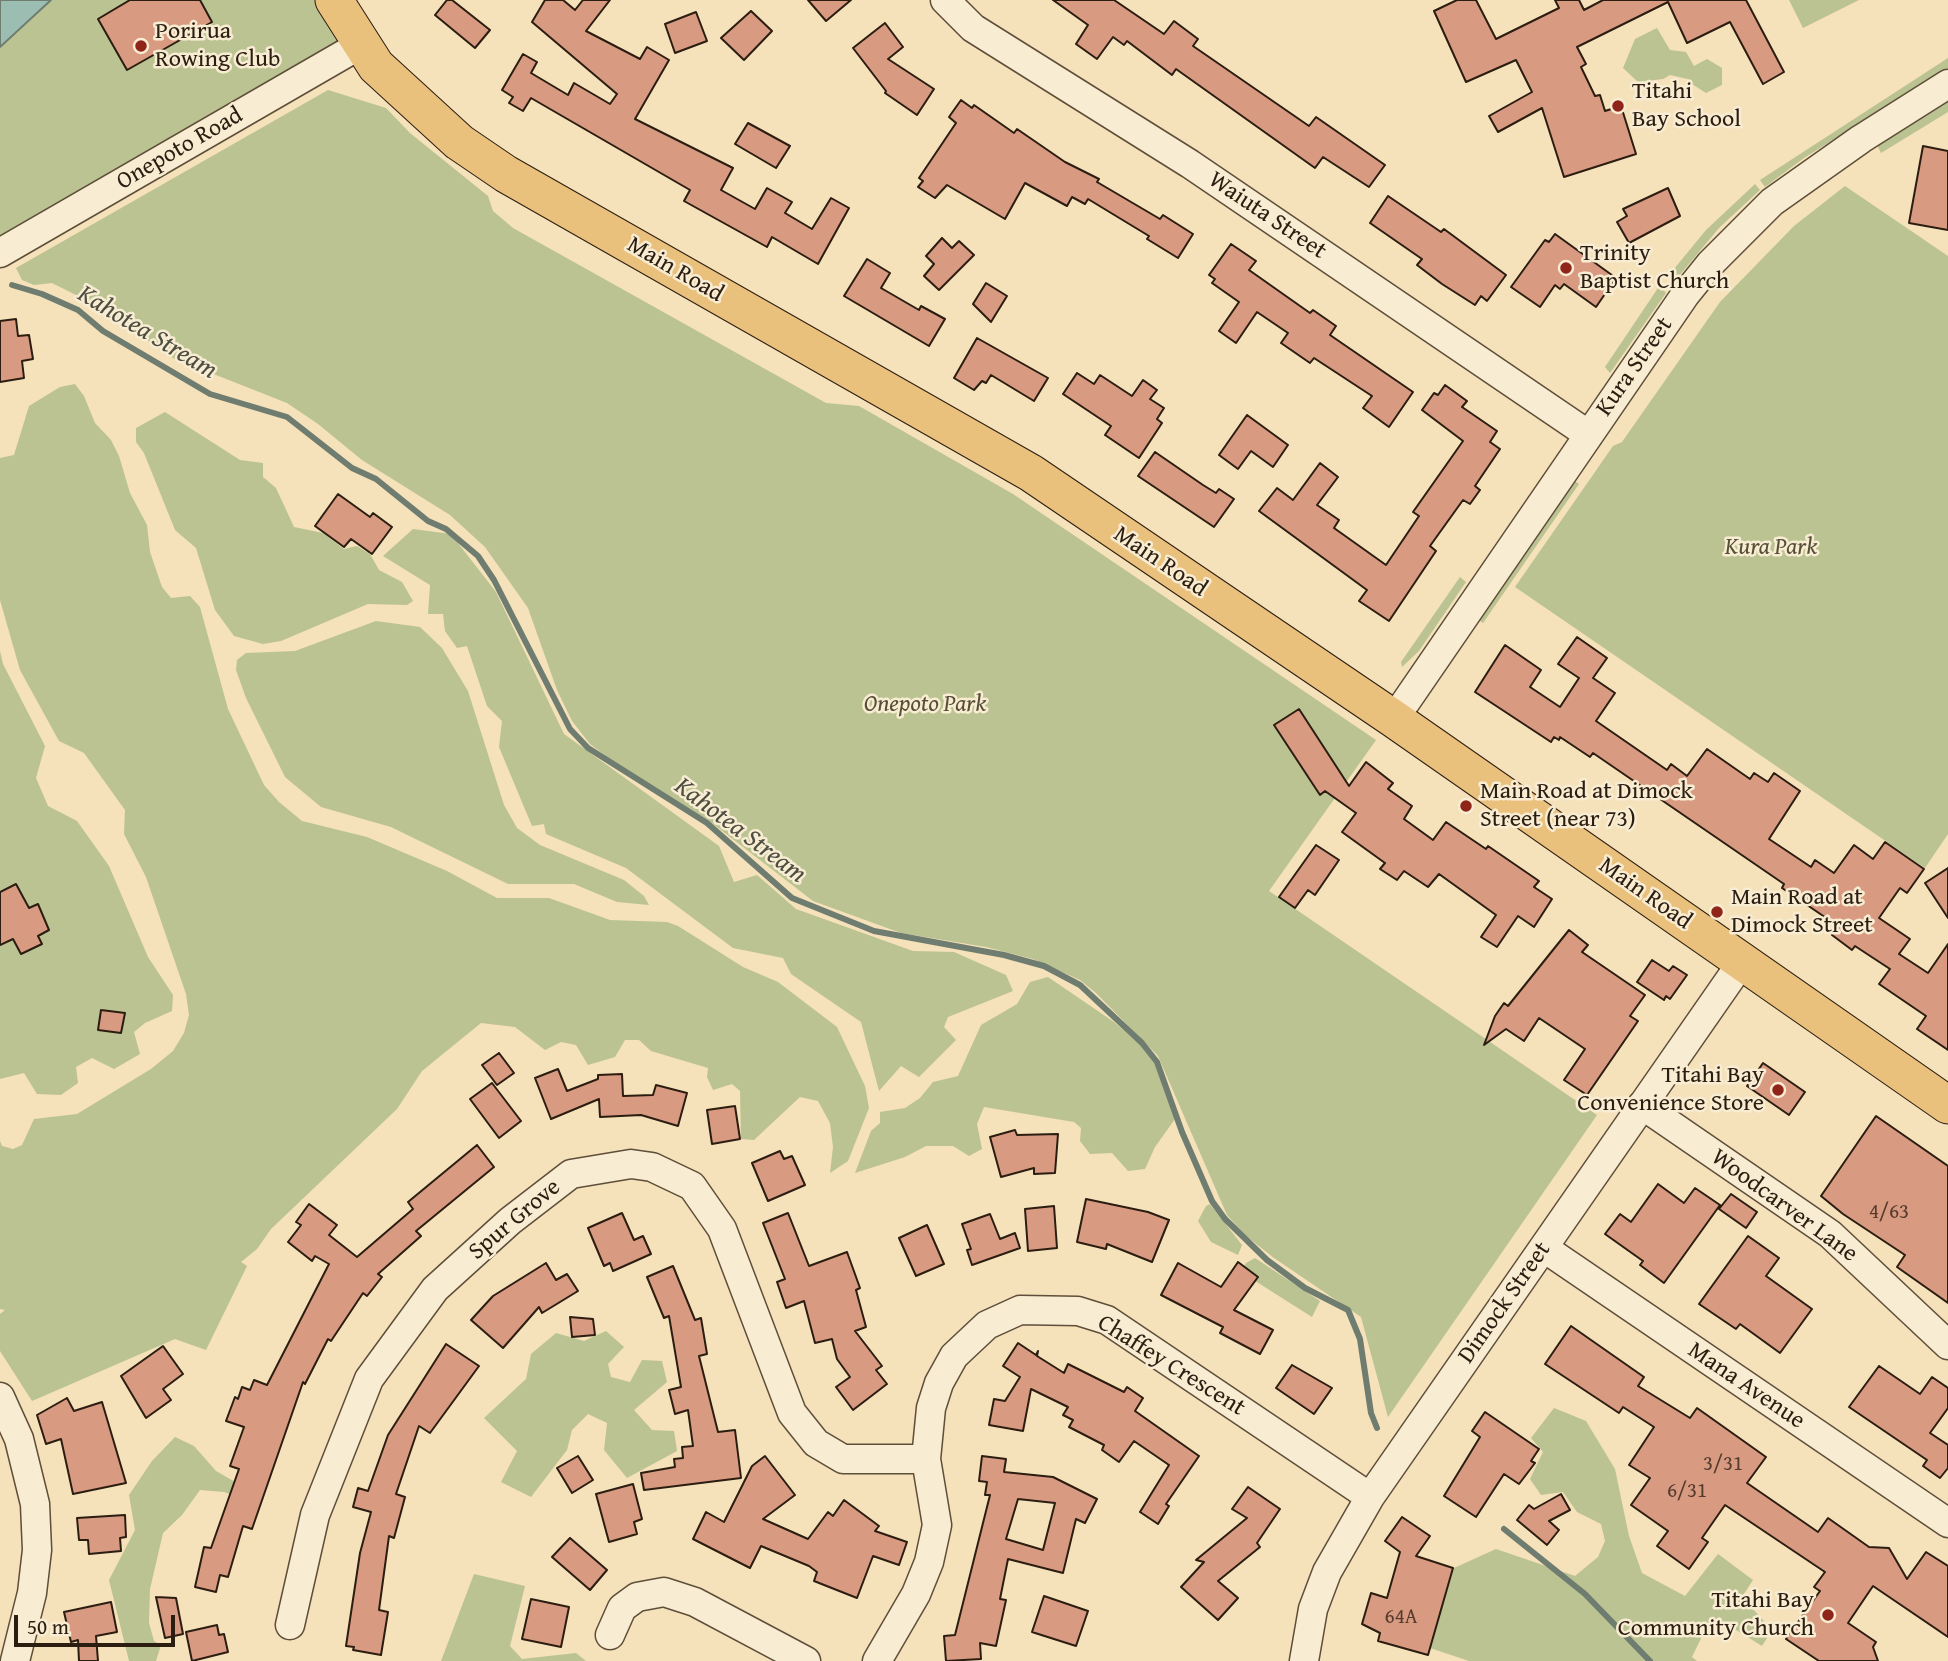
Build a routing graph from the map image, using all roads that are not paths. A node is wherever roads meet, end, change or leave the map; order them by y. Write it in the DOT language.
graph roads {
  1 [pos="334,0"];
  2 [pos="945,0"];
  3 [pos="360,45"];
  4 [pos="1948,84"];
  5 [pos="0,253"];
  6 [pos="1589,435"];
  7 [pos="1394,719"];
  8 [pos="1742,962"];
  9 [pos="1642,1105"];
  10 [pos="1948,1105"];
  11 [pos="1544,1248"];
  12 [pos="1948,1345"];
  13 [pos="0,1397"];
  14 [pos="926,1459"];
  15 [pos="1370,1497"];
  16 [pos="1948,1523"];
  17 [pos="290,1625"];
  18 [pos="610,1635"];
  19 [pos="15,1661"];
  20 [pos="806,1661"];
  21 [pos="877,1661"];
  22 [pos="1304,1661"];
  1 -- 3 [label="main road, Main Road"];
  2 -- 6 [label="street, Waiuta Street"];
  3 -- 5 [label="street, Onepoto Road"];
  3 -- 7 [label="main road, Main Road"];
  4 -- 6 [label="street, Kura Street"];
  6 -- 7 [label="street, Kura Street"];
  7 -- 8 [label="main road, Main Road"];
  8 -- 9 [label="street, Dimock Street"];
  8 -- 10 [label="main road, Main Road"];
  9 -- 11 [label="street, Dimock Street"];
  9 -- 12 [label="street, Woodcarver Lane"];
  11 -- 15 [label="street, Dimock Street"];
  11 -- 16 [label="street, Mana Avenue"];
  13 -- 19 [label="street"];
  14 -- 15 [label="street, Chaffey Crescent"];
  14 -- 17 [label="street, Spur Grove"];
  14 -- 21 [label="street, Chaffey Crescent"];
  15 -- 22 [label="street, Dimock Street"];
  18 -- 20 [label="street"];
}
